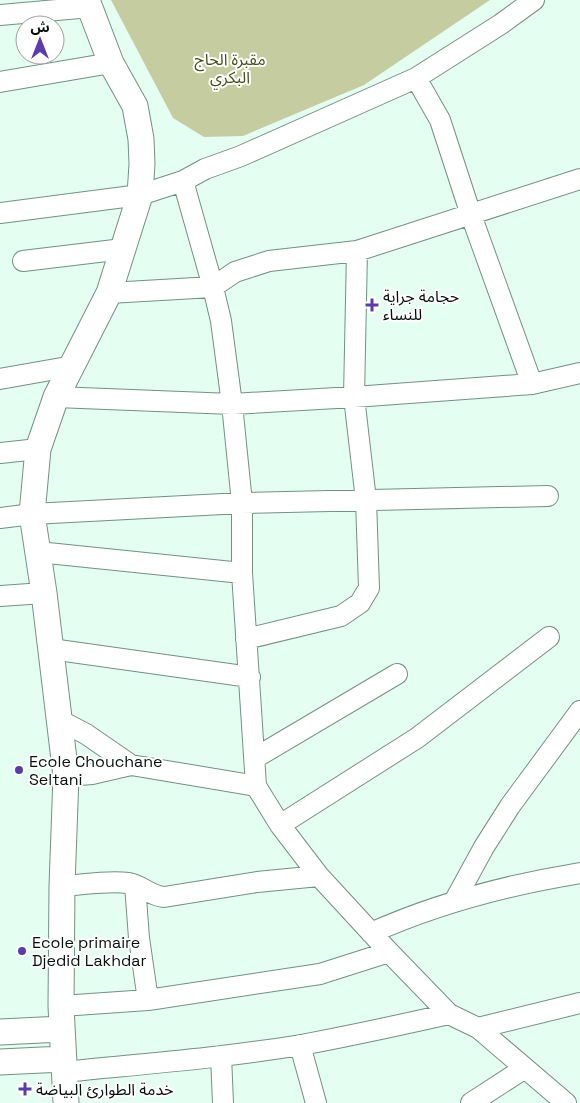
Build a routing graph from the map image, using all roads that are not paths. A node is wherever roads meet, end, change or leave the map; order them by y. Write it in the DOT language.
graph roads {
  1 [pos="534,0"];
  2 [pos="89,3"];
  3 [pos="0,15"];
  4 [pos="111,63"];
  5 [pos="416,78"];
  6 [pos="0,82"];
  7 [pos="580,179"];
  8 [pos="183,181"];
  9 [pos="140,195"];
  10 [pos="0,213"];
  11 [pos="470,215"];
  12 [pos="123,249"];
  13 [pos="357,251"];
  14 [pos="23,261"];
  15 [pos="213,286"];
  16 [pos="109,293"];
  17 [pos="73,366"];
  18 [pos="580,373"];
  19 [pos="0,379"];
  20 [pos="532,384"];
  21 [pos="56,397"];
  22 [pos="354,397"];
  23 [pos="232,404"];
  24 [pos="38,450"];
  25 [pos="0,453"];
  26 [pos="548,496"];
  27 [pos="366,500"];
  28 [pos="242,503"];
  29 [pos="32,514"];
  30 [pos="0,518"];
  31 [pos="38,552"];
  32 [pos="242,573"];
  33 [pos="44,593"];
  34 [pos="0,596"];
  35 [pos="549,637"];
  36 [pos="246,639"];
  37 [pos="51,650"];
  38 [pos="398,674"];
  39 [pos="250,677"];
  40 [pos="580,711"];
  41 [pos="59,720"];
  42 [pos="255,758"];
  43 [pos="131,766"];
  44 [pos="66,776"];
  45 [pos="256,786"];
  46 [pos="280,825"];
  47 [pos="580,873"];
  48 [pos="319,876"];
  49 [pos="135,885"];
  50 [pos="62,886"];
  51 [pos="455,900"];
  52 [pos="371,933"];
  53 [pos="389,952"];
  54 [pos="148,1000"];
  55 [pos="580,1003"];
  56 [pos="449,1014"];
  57 [pos="62,1018"];
  58 [pos="478,1028"];
  59 [pos="0,1032"];
  60 [pos="300,1045"];
  61 [pos="220,1056"];
  62 [pos="0,1062"];
  63 [pos="63,1065"];
  64 [pos="525,1068"];
  65 [pos="66,1103"];
  66 [pos="224,1103"];
  67 [pos="316,1103"];
  68 [pos="471,1103"];
  69 [pos="566,1103"];
  1 -- 5 [label="street"];
  2 -- 3 [label="street"];
  2 -- 4 [label="street"];
  4 -- 6 [label="street"];
  4 -- 9 [label="street"];
  5 -- 8 [label="street"];
  5 -- 11 [label="street"];
  7 -- 11 [label="street"];
  8 -- 9 [label="street"];
  8 -- 15 [label="street"];
  9 -- 10 [label="street"];
  9 -- 12 [label="street"];
  11 -- 13 [label="street"];
  11 -- 20 [label="street"];
  12 -- 14 [label="street"];
  12 -- 16 [label="street"];
  13 -- 15 [label="street"];
  13 -- 22 [label="street"];
  15 -- 16 [label="street"];
  15 -- 23 [label="street"];
  16 -- 17 [label="street"];
  17 -- 19 [label="street"];
  17 -- 21 [label="street"];
  18 -- 20 [label="street"];
  20 -- 22 [label="street"];
  21 -- 23 [label="street"];
  21 -- 24 [label="street"];
  22 -- 23 [label="street"];
  22 -- 27 [label="street"];
  23 -- 28 [label="street"];
  24 -- 25 [label="street"];
  24 -- 29 [label="street"];
  26 -- 27 [label="street"];
  27 -- 28 [label="street"];
  27 -- 36 [label="street"];
  28 -- 29 [label="street"];
  28 -- 32 [label="street"];
  29 -- 30 [label="street"];
  29 -- 31 [label="street"];
  31 -- 32 [label="street"];
  31 -- 33 [label="street"];
  32 -- 36 [label="street"];
  33 -- 34 [label="street"];
  33 -- 37 [label="street"];
  35 -- 46 [label="street"];
  36 -- 39 [label="street"];
  37 -- 39 [label="street"];
  37 -- 41 [label="street"];
  38 -- 42 [label="street"];
  39 -- 42 [label="street"];
  40 -- 51 [label="street"];
  41 -- 43 [label="street"];
  41 -- 44 [label="street"];
  42 -- 45 [label="street"];
  43 -- 44 [label="street"];
  43 -- 45 [label="street"];
  44 -- 50 [label="street"];
  45 -- 46 [label="street"];
  46 -- 48 [label="street"];
  47 -- 51 [label="street"];
  48 -- 49 [label="street"];
  48 -- 52 [label="street"];
  49 -- 50 [label="street"];
  49 -- 54 [label="street"];
  50 -- 57 [label="street"];
  51 -- 52 [label="street"];
  52 -- 53 [label="street"];
  53 -- 54 [label="street"];
  53 -- 56 [label="street"];
  54 -- 57 [label="street"];
  55 -- 58 [label="street"];
  56 -- 58 [label="street"];
  56 -- 60 [label="street"];
  57 -- 59 [label="street"];
  57 -- 63 [label="street"];
  58 -- 64 [label="street"];
  60 -- 61 [label="street"];
  60 -- 67 [label="street"];
  61 -- 63 [label="street"];
  61 -- 66 [label="street"];
  62 -- 63 [label="street"];
  63 -- 65 [label="street"];
  64 -- 68 [label="street"];
  64 -- 69 [label="street"];
}
